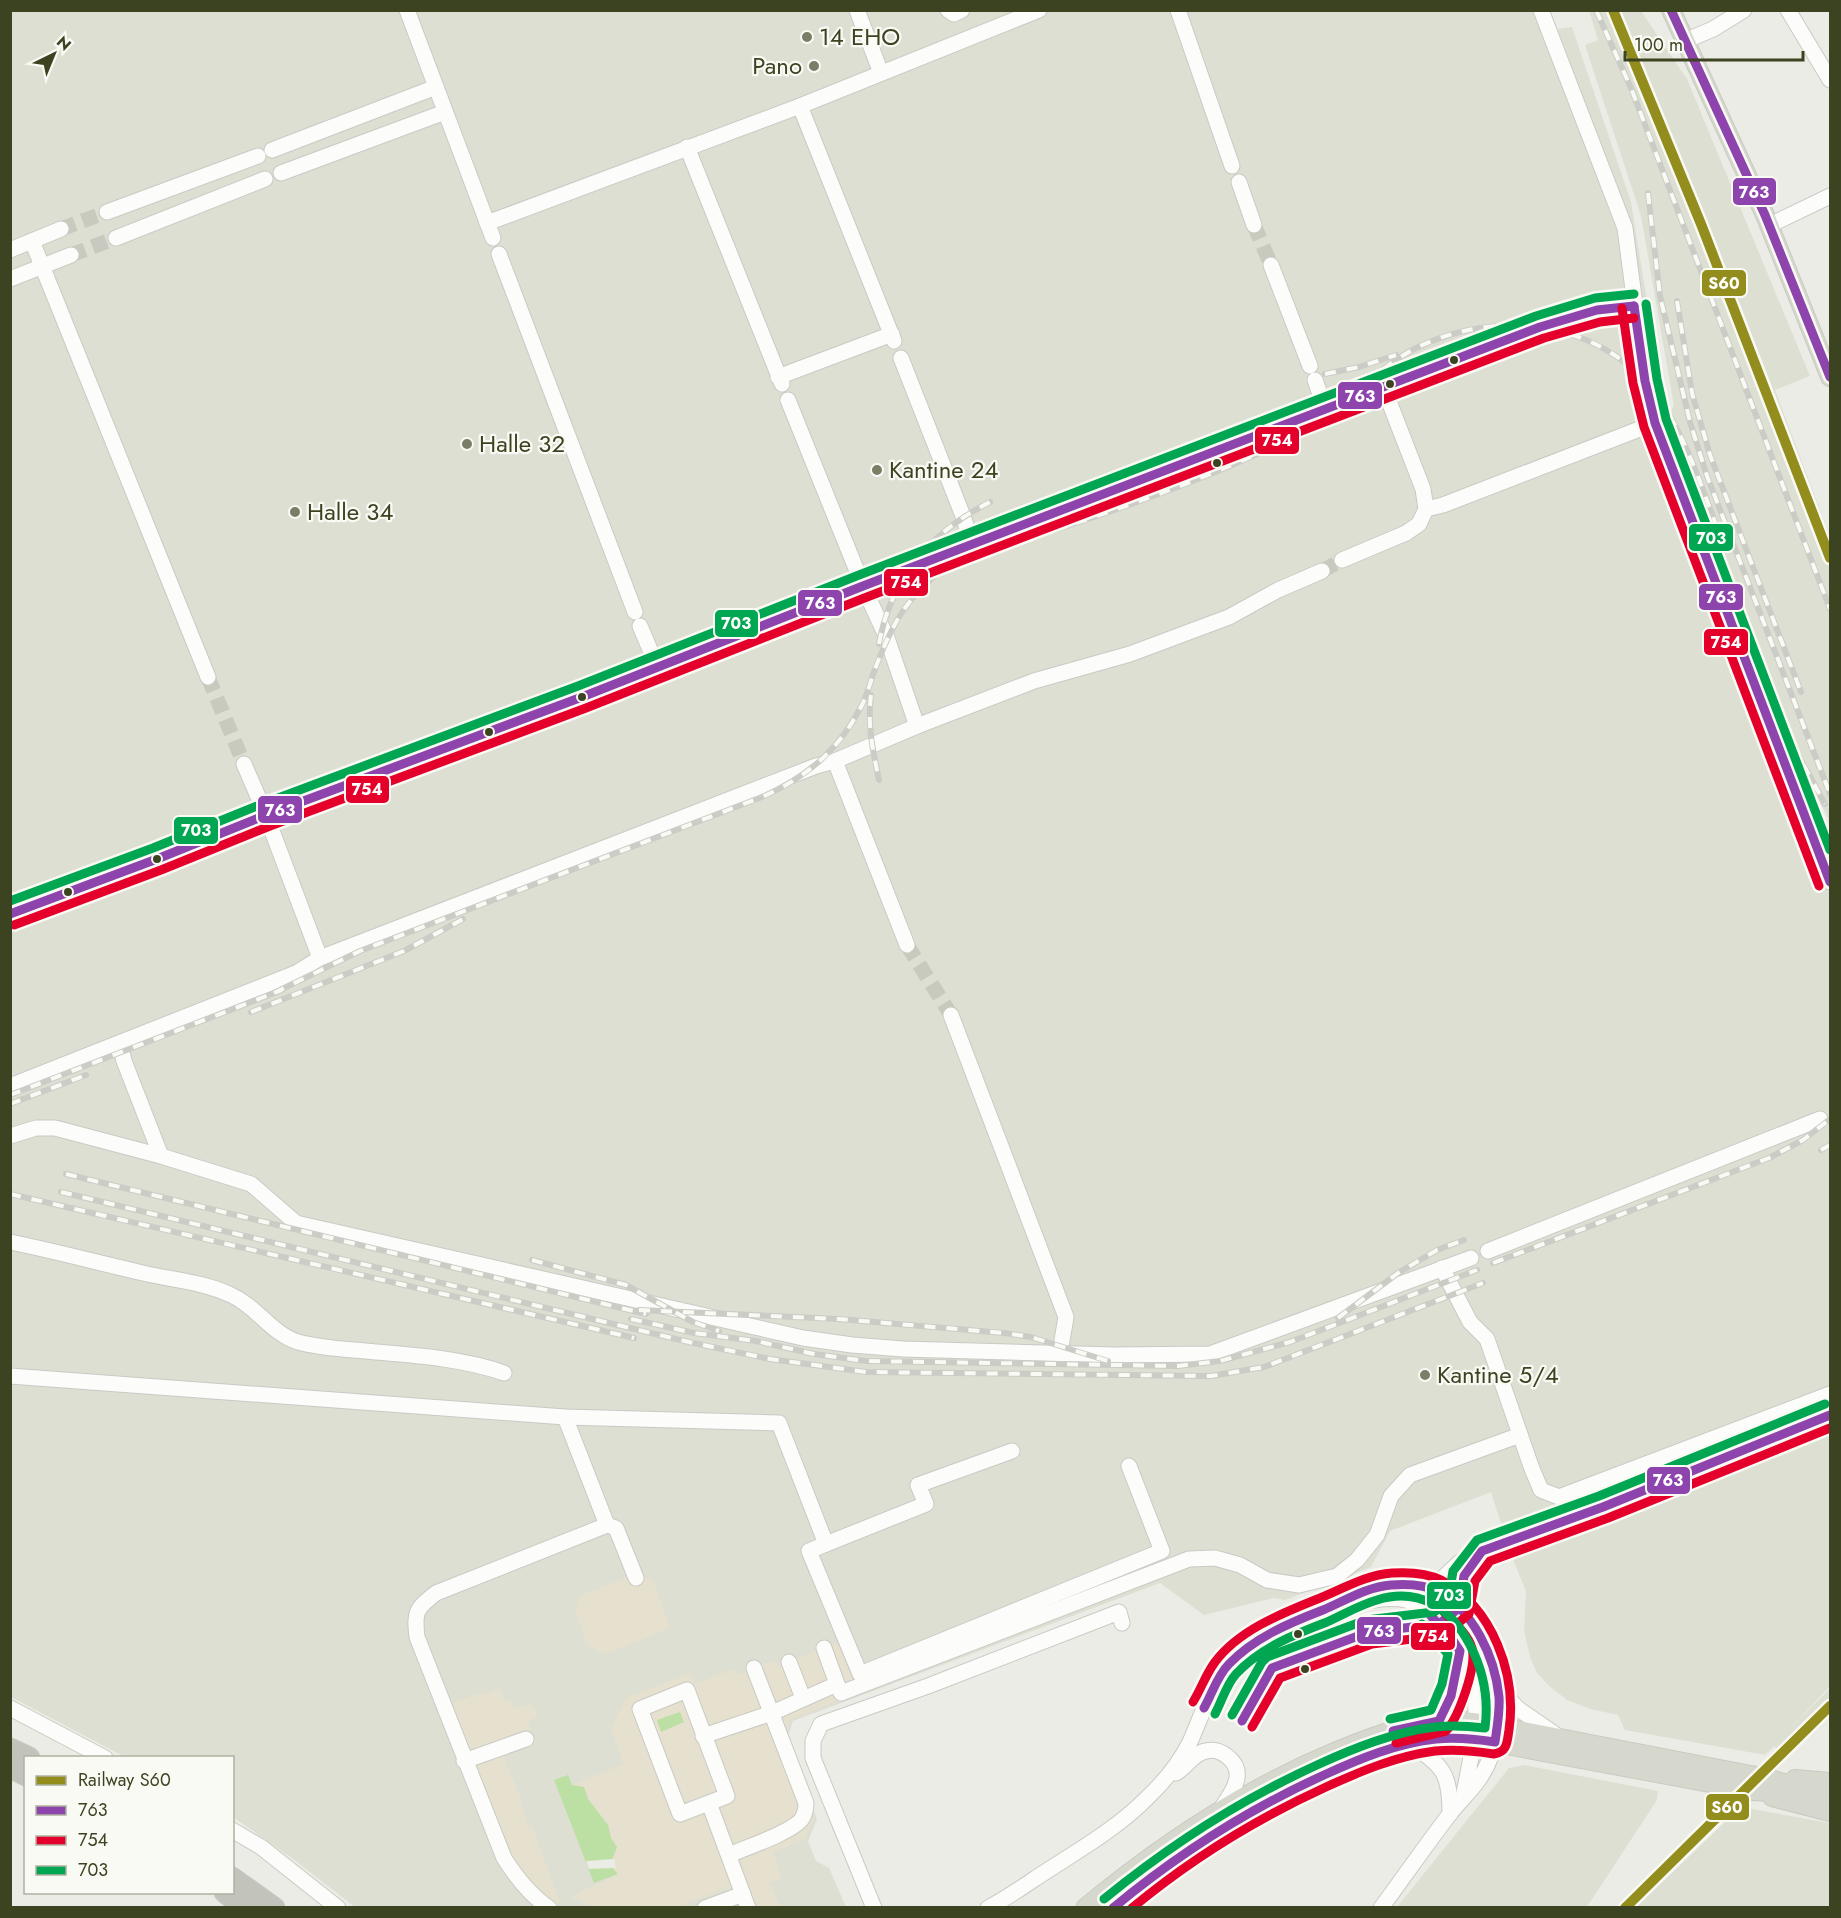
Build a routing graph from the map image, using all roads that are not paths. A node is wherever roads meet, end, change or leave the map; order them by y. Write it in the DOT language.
graph roads {
  1 [pos="407,10"];
  2 [pos="856,10"];
  3 [pos="948,10"];
  4 [pos="962,10"];
  5 [pos="1040,10"];
  6 [pos="1178,10"];
  7 [pos="1541,10"];
  8 [pos="1671,10"];
  9 [pos="1744,10"];
  10 [pos="1788,10"];
  11 [pos="1685,41"];
  12 [pos="881,73"];
  13 [pos="1830,81"];
  14 [pos="435,87"];
  15 [pos="800,106"];
  16 [pos="445,112"];
  17 [pos="687,147"];
  18 [pos="1232,166"];
  19 [pos="281,173"];
  20 [pos="266,179"];
  21 [pos="1239,182"];
  22 [pos="1830,196"];
  23 [pos="107,212"];
  24 [pos="1254,225"];
  25 [pos="1770,225"];
  26 [pos="61,229"];
  27 [pos="116,238"];
  28 [pos="32,241"];
  29 [pos="10,250"];
  30 [pos="499,254"];
  31 [pos="71,255"];
  32 [pos="1271,265"];
  33 [pos="42,267"];
  34 [pos="10,279"];
  35 [pos="1634,306"];
  36 [pos="901,358"];
  37 [pos="1830,377"];
  38 [pos="1383,386"];
  39 [pos="788,400"];
  40 [pos="1325,408"];
  41 [pos="1290,421"];
  42 [pos="1655,423"];
  43 [pos="1268,429"];
  44 [pos="1426,509"];
  45 [pos="972,544"];
  46 [pos="1342,560"];
  47 [pos="1322,571"];
  48 [pos="863,586"];
  49 [pos="657,666"];
  50 [pos="208,677"];
  51 [pos="506,724"];
  52 [pos="917,726"];
  53 [pos="468,740"];
  54 [pos="835,760"];
  55 [pos="244,764"];
  56 [pos="316,797"];
  57 [pos="302,803"];
  58 [pos="266,815"];
  59 [pos="1830,882"];
  60 [pos="52,897"];
  61 [pos="907,945"];
  62 [pos="320,958"];
  63 [pos="951,1015"];
  64 [pos="120,1043"];
  65 [pos="10,1086"];
  66 [pos="1826,1117"];
  67 [pos="10,1136"];
  68 [pos="161,1156"];
  69 [pos="10,1242"];
  70 [pos="1488,1251"];
  71 [pos="1471,1258"];
  72 [pos="1442,1268"];
  73 [pos="1060,1352"];
  74 [pos="504,1373"];
  75 [pos="10,1376"];
  76 [pos="1830,1394"];
  77 [pos="1830,1415"];
  78 [pos="565,1417"];
  79 [pos="1520,1435"];
  80 [pos="1012,1451"];
  81 [pos="1129,1466"];
  82 [pos="608,1525"];
  83 [pos="826,1544"];
  84 [pos="1482,1551"];
  85 [pos="636,1578"];
  86 [pos="1435,1590"];
  87 [pos="1334,1606"];
  88 [pos="1459,1608"];
  89 [pos="1425,1611"];
  90 [pos="1122,1623"];
  91 [pos="1439,1624"];
  92 [pos="824,1648"];
  93 [pos="1460,1651"];
  94 [pos="789,1662"];
  95 [pos="754,1668"];
  96 [pos="837,1684"];
  97 [pos="1498,1686"];
  98 [pos="803,1698"];
  99 [pos="10,1708"];
  100 [pos="772,1713"];
  101 [pos="1439,1721"];
  102 [pos="1476,1730"];
  103 [pos="1496,1734"];
  104 [pos="704,1736"];
  105 [pos="526,1738"];
  106 [pos="1561,1739"];
  107 [pos="1410,1744"];
  108 [pos="10,1749"];
  109 [pos="25,1756"];
  110 [pos="101,1756"];
  111 [pos="464,1761"];
  112 [pos="10,1767"];
  113 [pos="24,1774"];
  114 [pos="1170,1775"];
  115 [pos="1760,1785"];
  116 [pos="1827,1791"];
  117 [pos="1463,1798"];
  118 [pos="709,1803"];
  119 [pos="1220,1810"];
  120 [pos="1830,1812"];
  121 [pos="1450,1814"];
  122 [pos="234,1831"];
  123 [pos="729,1855"];
  124 [pos="234,1879"];
  125 [pos="216,1894"];
  126 [pos="226,1894"];
  127 [pos="745,1901"];
  128 [pos="233,1908"];
  129 [pos="246,1908"];
  130 [pos="274,1908"];
  131 [pos="338,1908"];
  132 [pos="549,1908"];
  133 [pos="705,1908"];
  134 [pos="874,1908"];
  135 [pos="988,1908"];
  136 [pos="1085,1908"];
  137 [pos="1112,1908"];
  138 [pos="1381,1908"];
  1 -- 14 [label="street"];
  2 -- 12 [label="street"];
  3 -- 4 [label="street"];
  5 -- 12 [label="street"];
  6 -- 18 [label="street"];
  7 -- 35 [label="street"];
  8 -- 11 [label="main road"];
  9 -- 11 [label="street"];
  10 -- 13 [label="street"];
  11 -- 25 [label="main road"];
  12 -- 15 [label="street"];
  14 -- 16 [label="street"];
  14 -- 23 [label="street"];
  15 -- 17 [label="street"];
  15 -- 17 [label="street"];
  16 -- 17 [label="street"];
  16 -- 19 [label="street"];
  20 -- 27 [label="street"];
  21 -- 24 [label="street"];
  22 -- 25 [label="street"];
  25 -- 37 [label="main road"];
  26 -- 28 [label="street"];
  28 -- 29 [label="street"];
  28 -- 33 [label="street"];
  30 -- 49 [label="street"];
  31 -- 33 [label="street"];
  32 -- 40 [label="street"];
  33 -- 34 [label="street"];
  33 -- 50 [label="street"];
  35 -- 38 [label="street"];
  35 -- 42 [label="street"];
  36 -- 45 [label="street"];
  38 -- 40 [label="street"];
  38 -- 44 [label="street"];
  39 -- 48 [label="street"];
  40 -- 41 [label="street"];
  42 -- 44 [label="street"];
  42 -- 59 [label="street"];
  43 -- 45 [label="street"];
  44 -- 46 [label="street"];
  45 -- 48 [label="street"];
  47 -- 52 [label="street"];
  48 -- 49 [label="street"];
  48 -- 52 [label="street"];
  49 -- 51 [label="street"];
  52 -- 54 [label="street"];
  53 -- 56 [label="street"];
  54 -- 61 [label="street"];
  54 -- 62 [label="street"];
  55 -- 58 [label="street"];
  57 -- 58 [label="street"];
  58 -- 60 [label="street"];
  58 -- 62 [label="street"];
  62 -- 64 [label="street"];
  63 -- 73 [label="street"];
  64 -- 65 [label="street"];
  64 -- 68 [label="street"];
  66 -- 70 [label="street"];
  67 -- 68 [label="street"];
  68 -- 73 [label="street"];
  69 -- 74 [label="street"];
  71 -- 72 [label="street"];
  72 -- 73 [label="street"];
  72 -- 79 [label="street"];
  75 -- 78 [label="street"];
  76 -- 79 [label="street"];
  77 -- 84 [label="street"];
  78 -- 82 [label="street"];
  78 -- 83 [label="street"];
  79 -- 96 [label="street"];
  80 -- 83 [label="street"];
  81 -- 83 [label="street"];
  82 -- 85 [label="street"];
  82 -- 111 [label="street"];
  84 -- 86 [label="street"];
  84 -- 88 [label="street"];
  86 -- 87 [label="street"];
  86 -- 88 [label="street"];
  86 -- 89 [label="street"];
  87 -- 89 [label="street"];
  87 -- 114 [label="street"];
  88 -- 91 [label="street"];
  88 -- 97 [label="street"];
  89 -- 91 [label="street"];
  90 -- 134 [label="street"];
  91 -- 93 [label="street"];
  92 -- 96 [label="street"];
  93 -- 101 [label="street"];
  93 -- 102 [label="street"];
  94 -- 98 [label="street"];
  95 -- 100 [label="street"];
  96 -- 98 [label="street"];
  97 -- 103 [label="street"];
  97 -- 106 [label="street"];
  98 -- 100 [label="street"];
  99 -- 110 [label="street"];
  100 -- 104 [label="street"];
  100 -- 123 [label="street"];
  101 -- 102 [label="main road"];
  101 -- 119 [label="main road"];
  102 -- 103 [label="main road"];
  102 -- 107 [label="main road"];
  102 -- 117 [label="street"];
  103 -- 106 [label="main road"];
  103 -- 115 [label="main road"];
  103 -- 117 [label="street"];
  104 -- 118 [label="street"];
  104 -- 118 [label="street"];
  105 -- 111 [label="street"];
  106 -- 115 [label="main road"];
  107 -- 121 [label="street"];
  107 -- 137 [label="main road"];
  108 -- 109 [label="highway"];
  111 -- 132 [label="street"];
  112 -- 113 [label="highway"];
  114 -- 119 [label="street"];
  114 -- 135 [label="street"];
  115 -- 116 [label="main road"];
  115 -- 120 [label="main road"];
  117 -- 121 [label="street"];
  118 -- 123 [label="street"];
  119 -- 136 [label="main road"];
  121 -- 138 [label="street"];
  122 -- 131 [label="street"];
  123 -- 127 [label="street"];
  124 -- 130 [label="highway"];
  125 -- 128 [label="highway"];
  126 -- 129 [label="highway"];
  127 -- 133 [label="street"];
}
